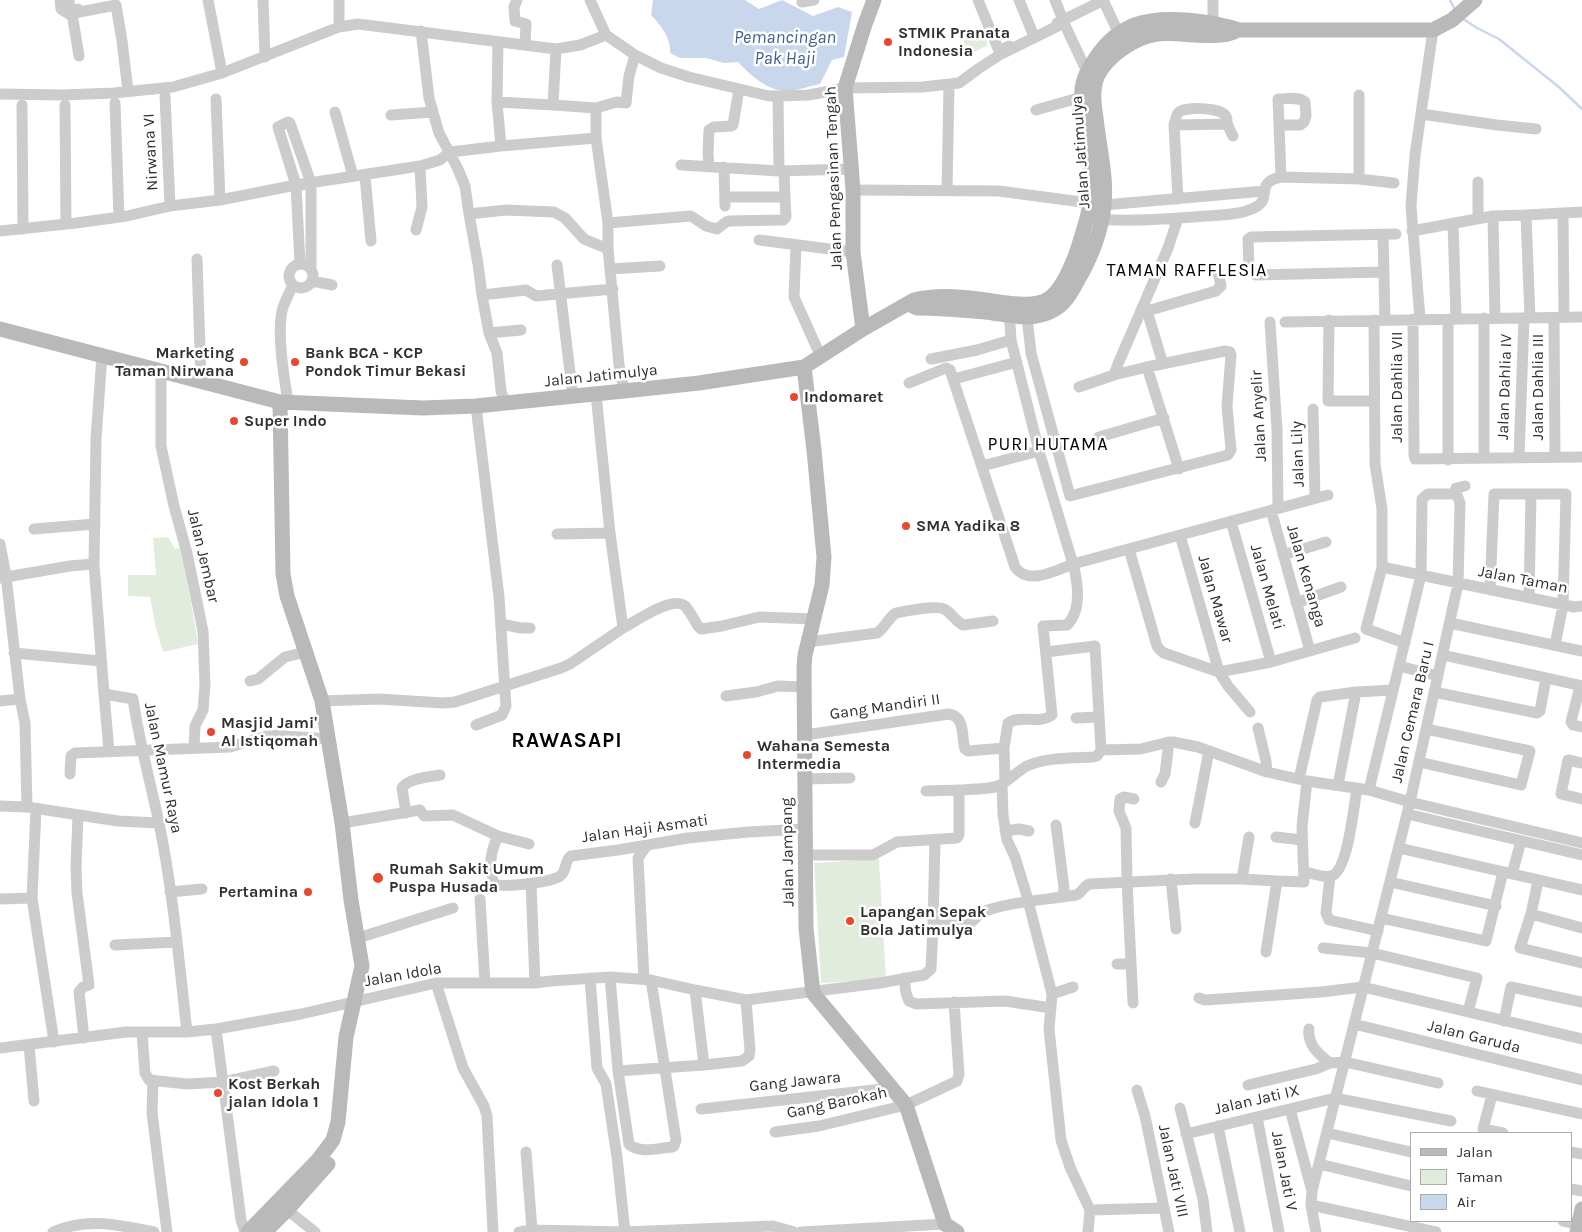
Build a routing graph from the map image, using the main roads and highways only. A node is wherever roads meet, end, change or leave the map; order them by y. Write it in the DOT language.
graph roads {
  1 [pos="874,0"];
  2 [pos="1474,0"];
  3 [pos="1239,30"];
  4 [pos="1096,212"];
  5 [pos="1008,310"];
  6 [pos="0,329"];
  7 [pos="863,329"];
  8 [pos="804,367"];
  9 [pos="284,402"];
  10 [pos="282,1207"];
  11 [pos="1582,1209"];
  12 [pos="1579,1227"];
  13 [pos="953,1230"];
  14 [pos="246,1232"];
  15 [pos="265,1232"];
  1 -- 7 [label="main road, Jalan Pengasinan Tengah"];
  2 -- 3 [label="main road, Jalan Jatimulya"];
  3 -- 4 [label="main road, Jalan Jatimulya"];
  3 -- 4 [label="main road, Jalan Jatimulya"];
  4 -- 5 [label="main road, Jalan Jatimulya"];
  4 -- 5 [label="main road, Jalan Jatimulya"];
  5 -- 7 [label="main road, Jalan Jatimulya"];
  6 -- 9 [label="main road, Jalan Jatimulya"];
  7 -- 8 [label="main road, Jalan Jatimulya"];
  8 -- 9 [label="main road, Jalan Jatimulya"];
  8 -- 13 [label="main road, Jalan Jampang"];
  9 -- 10 [label="main road"];
  10 -- 14 [label="main road"];
  10 -- 15 [label="main road"];
  11 -- 12 [label="main road"];
}
